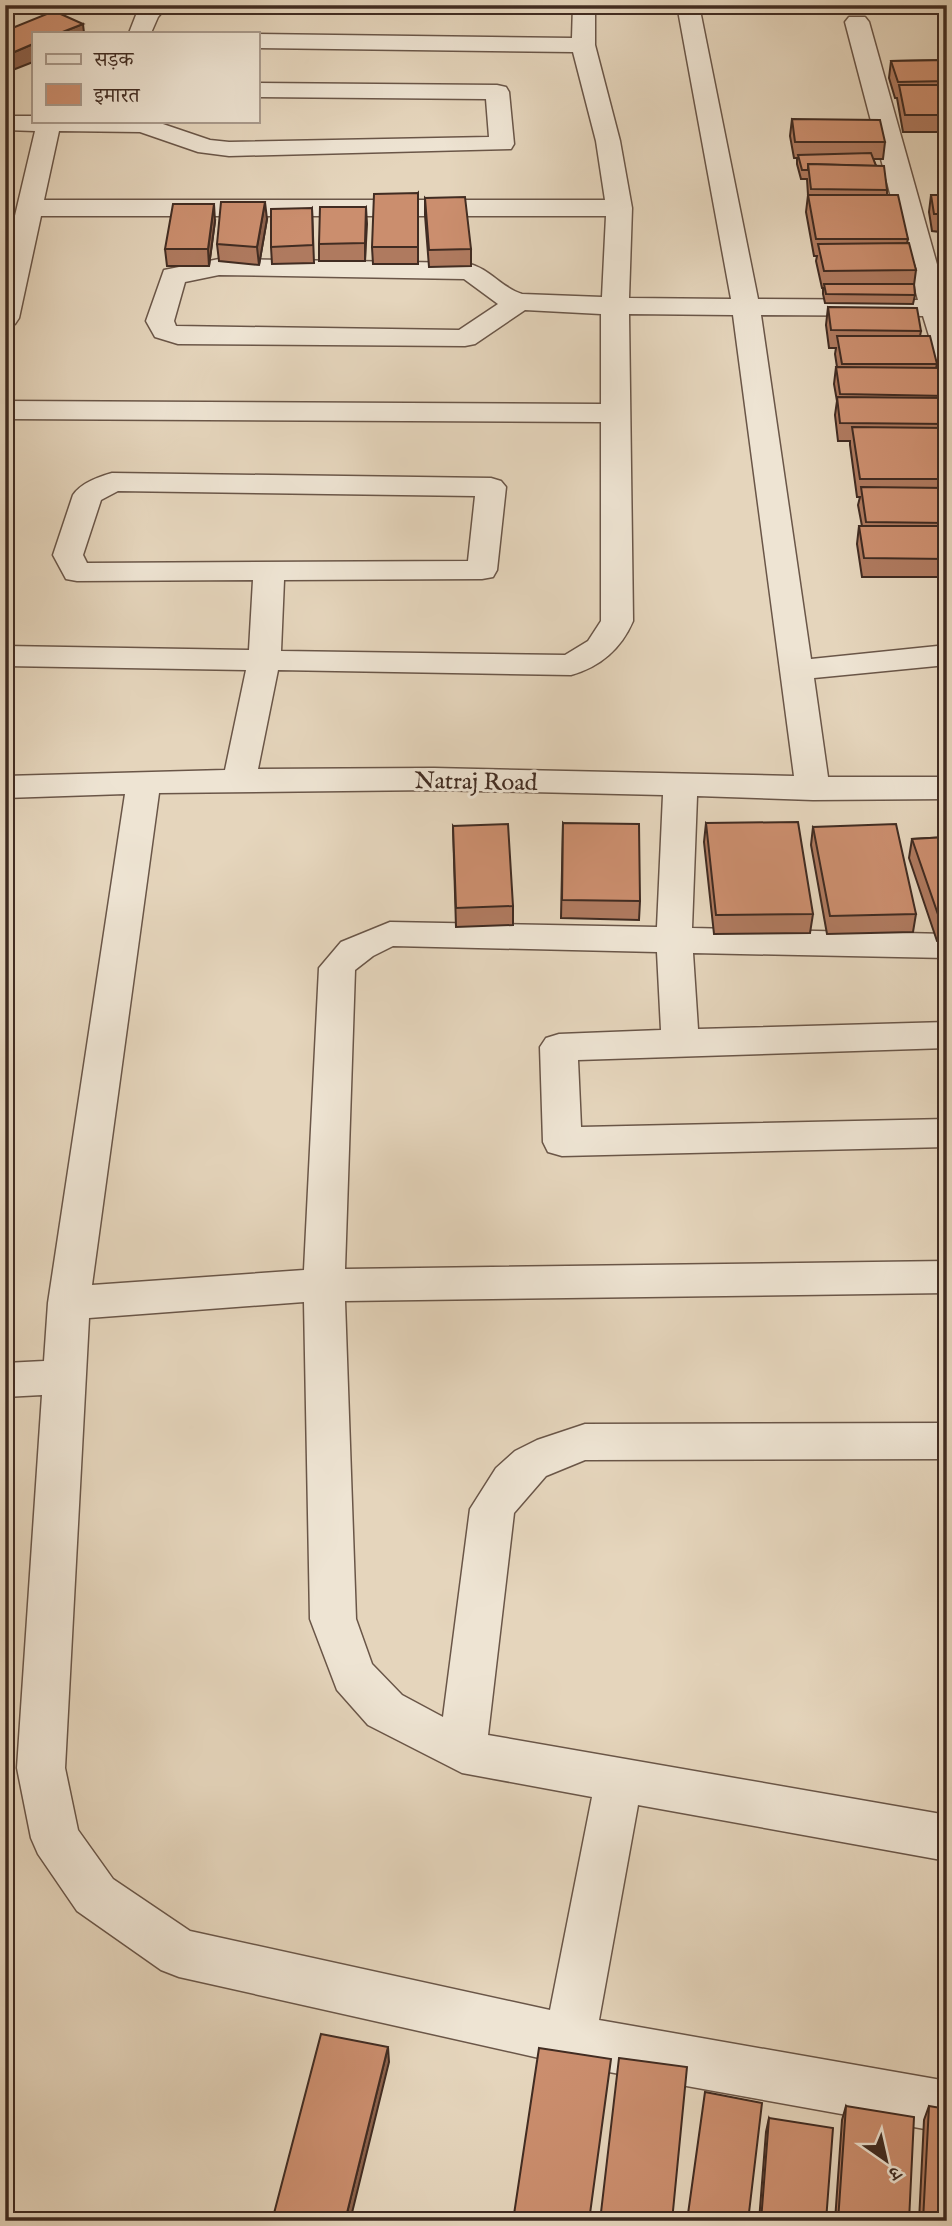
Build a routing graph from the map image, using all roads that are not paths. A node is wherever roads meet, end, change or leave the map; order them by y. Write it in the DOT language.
graph roads {
  1 [pos="158,5"];
  2 [pos="584,5"];
  3 [pos="688,5"];
  4 [pos="857,22"];
  5 [pos="140,32"];
  6 [pos="259,41"];
  7 [pos="583,45"];
  8 [pos="259,90"];
  9 [pos="49,122"];
  10 [pos="5,123"];
  11 [pos="175,128"];
  12 [pos="31,208"];
  13 [pos="619,208"];
  14 [pos="519,302"];
  15 [pos="615,306"];
  16 [pos="746,307"];
  17 [pos="940,308"];
  18 [pos="5,318"];
  19 [pos="947,356"];
  20 [pos="5,410"];
  21 [pos="616,413"];
  22 [pos="269,573"];
  23 [pos="947,655"];
  24 [pos="5,656"];
  25 [pos="264,662"];
  26 [pos="796,670"];
  27 [pos="239,781"];
  28 [pos="144,782"];
  29 [pos="680,786"];
  30 [pos="5,787"];
  31 [pos="947,788"];
  32 [pos="813,789"];
  33 [pos="674,941"];
  34 [pos="947,946"];
  35 [pos="947,1035"];
  36 [pos="680,1043"];
  37 [pos="947,1133"];
  38 [pos="947,1277"];
  39 [pos="324,1285"];
  40 [pos="69,1303"];
  41 [pos="65,1377"];
  42 [pos="5,1380"];
  43 [pos="947,1441"];
  44 [pos="462,1752"];
  45 [pos="619,1780"];
  46 [pos="947,1838"];
  47 [pos="570,2040"];
  48 [pos="947,2107"];
  1 -- 5 [label="street"];
  2 -- 7 [label="street"];
  3 -- 16 [label="street"];
  4 -- 17 [label="street"];
  6 -- 7 [label="street"];
  7 -- 13 [label="street"];
  8 -- 11 [label="street"];
  9 -- 10 [label="street"];
  9 -- 11 [label="street"];
  9 -- 12 [label="street"];
  12 -- 13 [label="street"];
  12 -- 18 [label="street"];
  13 -- 15 [label="street"];
  14 -- 14 [label="street"];
  14 -- 15 [label="street"];
  15 -- 16 [label="street"];
  15 -- 21 [label="street"];
  16 -- 17 [label="street"];
  16 -- 26 [label="street"];
  17 -- 19 [label="street"];
  20 -- 21 [label="street"];
  21 -- 25 [label="street"];
  22 -- 22 [label="street"];
  22 -- 25 [label="street"];
  23 -- 26 [label="street"];
  24 -- 25 [label="street"];
  25 -- 27 [label="street"];
  26 -- 32 [label="street"];
  27 -- 28 [label="street, Natraj Road"];
  27 -- 29 [label="street, Natraj Road"];
  28 -- 30 [label="street, Natraj Road"];
  28 -- 40 [label="street"];
  29 -- 32 [label="street, Natraj Road"];
  29 -- 33 [label="street"];
  31 -- 32 [label="street, Natraj Road"];
  33 -- 34 [label="street"];
  33 -- 36 [label="street"];
  33 -- 39 [label="street"];
  35 -- 36 [label="street"];
  36 -- 37 [label="street"];
  38 -- 39 [label="street"];
  39 -- 40 [label="street"];
  39 -- 44 [label="street"];
  40 -- 41 [label="street"];
  41 -- 42 [label="street"];
  41 -- 47 [label="street"];
  43 -- 44 [label="street"];
  44 -- 45 [label="street"];
  45 -- 46 [label="street"];
  45 -- 47 [label="street"];
  47 -- 48 [label="street"];
}
